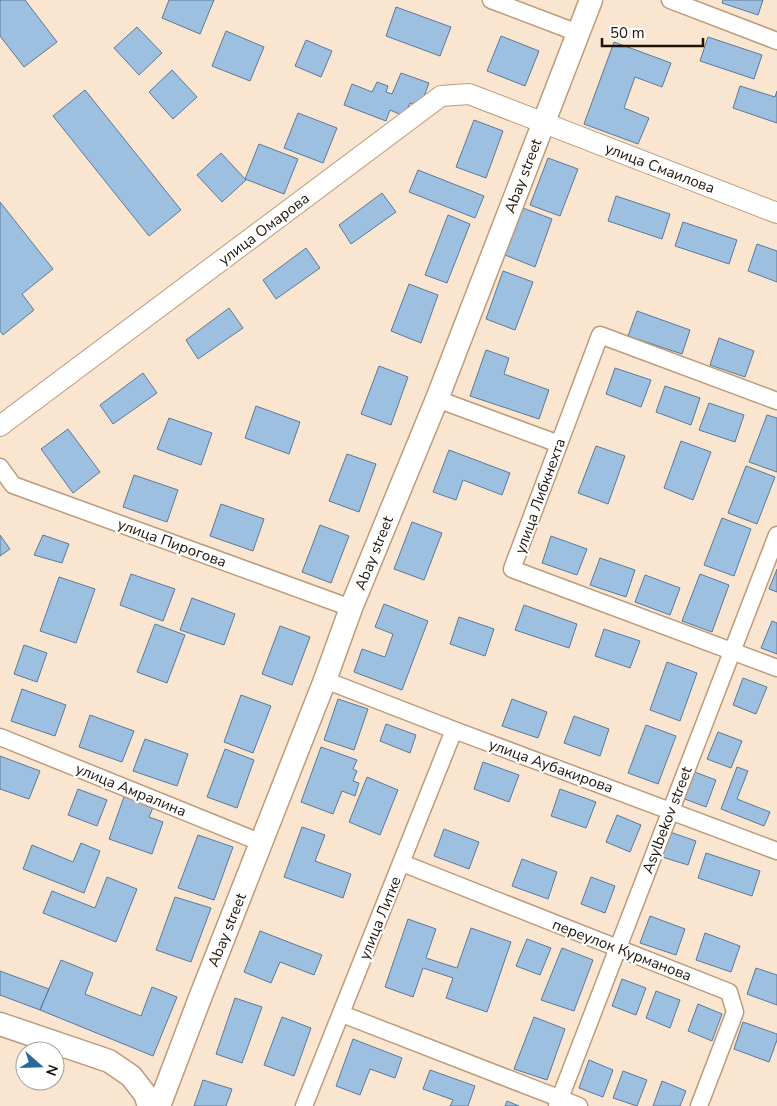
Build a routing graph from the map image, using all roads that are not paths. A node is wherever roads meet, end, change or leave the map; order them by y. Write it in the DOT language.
graph roads {
  1 [pos="491,0"];
  2 [pos="591,0"];
  3 [pos="670,0"];
  4 [pos="578,33"];
  5 [pos="777,41"];
  6 [pos="543,122"];
  7 [pos="777,213"];
  8 [pos="436,399"];
  9 [pos="777,401"];
  10 [pos="0,426"];
  11 [pos="559,444"];
  12 [pos="0,467"];
  13 [pos="777,535"];
  14 [pos="351,608"];
  15 [pos="732,651"];
  16 [pos="777,668"];
  17 [pos="326,680"];
  18 [pos="454,730"];
  19 [pos="0,737"];
  20 [pos="670,811"];
  21 [pos="262,843"];
  22 [pos="777,851"];
  23 [pos="402,863"];
  24 [pos="618,948"];
  25 [pos="342,1014"];
  26 [pos="0,1024"];
  27 [pos="559,1102"];
  28 [pos="149,1106"];
  29 [pos="159,1106"];
  30 [pos="304,1106"];
  31 [pos="579,1106"];
  32 [pos="699,1106"];
  1 -- 4 [label="street"];
  2 -- 4 [label="main road, Abay street"];
  3 -- 5 [label="street"];
  4 -- 6 [label="main road, Abay street"];
  6 -- 7 [label="street, улица Смаилова"];
  6 -- 8 [label="main road, Abay street"];
  6 -- 10 [label="street, улица Омарова"];
  8 -- 11 [label="street"];
  8 -- 14 [label="main road, Abay street"];
  9 -- 11 [label="street, улица Либкнехта"];
  11 -- 15 [label="street, улица Либкнехта"];
  12 -- 14 [label="street, улица Пирогова"];
  13 -- 15 [label="street, Asylbekov street"];
  14 -- 17 [label="main road, Abay street"];
  15 -- 16 [label="street, улица Либкнехта"];
  15 -- 20 [label="street, Asylbekov street"];
  17 -- 18 [label="street, улица Аубакирова"];
  17 -- 21 [label="main road, Abay street"];
  18 -- 20 [label="street, улица Аубакирова"];
  18 -- 23 [label="street, улица Литке"];
  19 -- 21 [label="street, улица Амралина"];
  20 -- 22 [label="street, улица Аубакирова"];
  20 -- 24 [label="street, Asylbekov street"];
  21 -- 29 [label="main road, Abay street"];
  23 -- 24 [label="street, переулок Курманова"];
  23 -- 25 [label="street, улица Литке"];
  24 -- 27 [label="street, Asylbekov street"];
  24 -- 32 [label="street, переулок Курманова"];
  25 -- 27 [label="street"];
  25 -- 30 [label="street, улица Литке"];
  26 -- 28 [label="main road"];
  27 -- 31 [label="street"];
}
